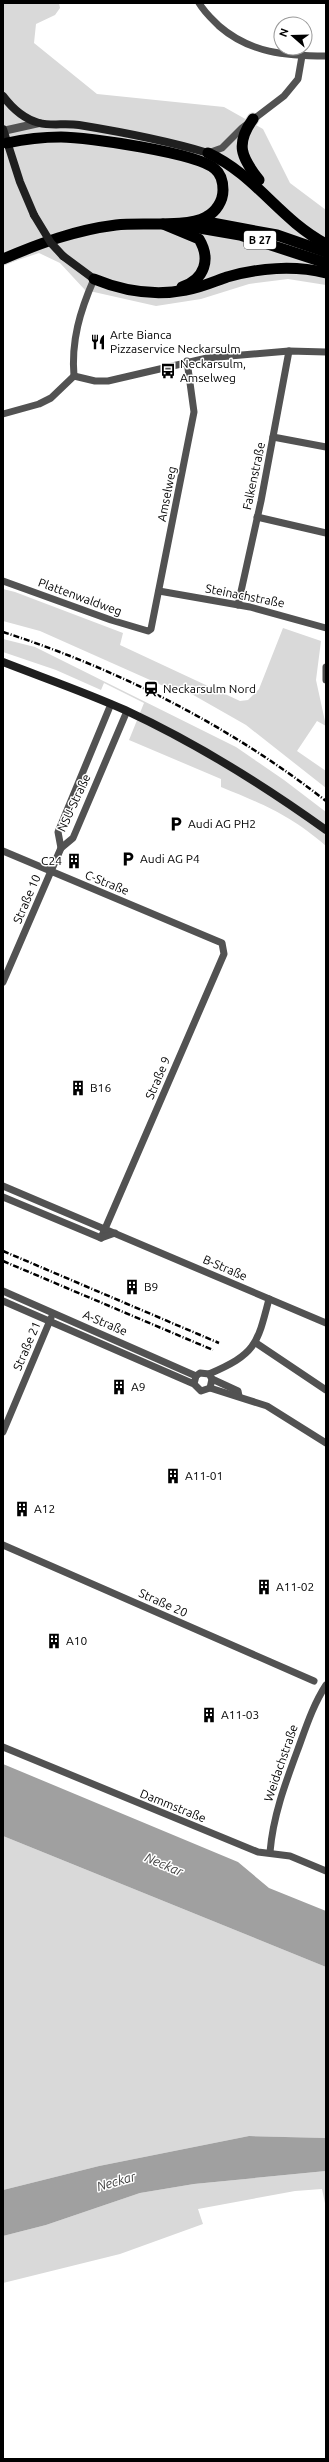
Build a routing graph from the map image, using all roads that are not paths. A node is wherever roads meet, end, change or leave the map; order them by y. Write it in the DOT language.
graph roads {
  1 [pos="199,3"];
  2 [pos="273,53"];
  3 [pos="302,56"];
  4 [pos="313,56"];
  5 [pos="326,56"];
  6 [pos="3,96"];
  7 [pos="253,119"];
  8 [pos="40,123"];
  9 [pos="3,130"];
  10 [pos="5,144"];
  11 [pos="208,153"];
  12 [pos="268,199"];
  13 [pos="192,221"];
  14 [pos="160,223"];
  15 [pos="174,223"];
  16 [pos="326,244"];
  17 [pos="326,252"];
  18 [pos="3,259"];
  19 [pos="326,263"];
  20 [pos="326,273"];
  21 [pos="94,279"];
  22 [pos="154,292"];
  23 [pos="289,351"];
  24 [pos="326,352"];
  25 [pos="186,361"];
  26 [pos="74,376"];
  27 [pos="3,414"];
  28 [pos="274,437"];
  29 [pos="326,447"];
  30 [pos="257,517"];
  31 [pos="326,533"];
  32 [pos="3,581"];
  33 [pos="160,591"];
  34 [pos="238,605"];
  35 [pos="326,628"];
  36 [pos="150,630"];
  37 [pos="3,662"];
  38 [pos="326,667"];
  39 [pos="326,680"];
  40 [pos="112,704"];
  41 [pos="126,711"];
  42 [pos="326,830"];
  43 [pos="61,848"];
  44 [pos="3,851"];
  45 [pos="50,872"];
  46 [pos="204,934"];
  47 [pos="3,982"];
  48 [pos="3,1186"];
  49 [pos="3,1197"];
  50 [pos="105,1229"];
  51 [pos="115,1233"];
  52 [pos="101,1238"];
  53 [pos="3,1291"];
  54 [pos="269,1299"];
  55 [pos="3,1301"];
  56 [pos="53,1313"];
  57 [pos="50,1320"];
  58 [pos="326,1324"];
  59 [pos="256,1343"];
  60 [pos="196,1376"];
  61 [pos="211,1377"];
  62 [pos="194,1384"];
  63 [pos="210,1388"];
  64 [pos="326,1390"];
  65 [pos="239,1396"];
  66 [pos="3,1432"];
  67 [pos="326,1443"];
  68 [pos="3,1544"];
  69 [pos="314,1681"];
  70 [pos="326,1685"];
  71 [pos="3,1747"];
  72 [pos="270,1852"];
  73 [pos="326,1871"];
  1 -- 2 [label="street"];
  3 -- 7 [label="street"];
  4 -- 5 [label="street"];
  6 -- 8 [label="main road"];
  7 -- 11 [label="street"];
  7 -- 12 [label="highway"];
  8 -- 9 [label="street"];
  8 -- 11 [label="main road"];
  9 -- 10 [label="main road"];
  10 -- 13 [label="highway"];
  10 -- 21 [label="main road, bridge"];
  11 -- 12 [label="highway"];
  12 -- 16 [label="highway"];
  13 -- 15 [label="highway, B 27"];
  13 -- 17 [label="highway, B 27"];
  14 -- 15 [label="highway, B 27"];
  14 -- 18 [label="highway, B 27"];
  14 -- 22 [label="highway"];
  15 -- 19 [label="highway, B 27"];
  20 -- 22 [label="highway"];
  21 -- 22 [label="highway"];
  21 -- 26 [label="street"];
  23 -- 24 [label="street"];
  23 -- 25 [label="street"];
  23 -- 28 [label="street, Falkenstraße"];
  25 -- 26 [label="street"];
  25 -- 33 [label="street, Amselweg"];
  26 -- 27 [label="street"];
  28 -- 29 [label="street"];
  28 -- 30 [label="street, Falkenstraße"];
  30 -- 31 [label="street"];
  30 -- 34 [label="street, Falkenstraße"];
  32 -- 36 [label="street, Plattenwaldweg"];
  33 -- 34 [label="street, Steinachstraße"];
  33 -- 36 [label="street, Amselweg"];
  34 -- 35 [label="street, Steinachstraße"];
  37 -- 40 [label="main road"];
  38 -- 39 [label="street"];
  40 -- 41 [label="main road"];
  40 -- 43 [label="street, NSU-Straße"];
  41 -- 42 [label="main road"];
  41 -- 43 [label="street, NSU-Straße"];
  43 -- 45 [label="street, Straße 10"];
  44 -- 45 [label="street, C-Straße"];
  45 -- 46 [label="street, C-Straße"];
  45 -- 47 [label="street, Straße 10"];
  46 -- 50 [label="street, Straße 9"];
  48 -- 50 [label="street, B-Straße"];
  49 -- 52 [label="street"];
  50 -- 51 [label="street, B-Straße"];
  50 -- 52 [label="street, Straße 9"];
  51 -- 52 [label="street"];
  51 -- 54 [label="street, B-Straße"];
  53 -- 56 [label="street, A-Straße"];
  54 -- 58 [label="street, B-Straße"];
  54 -- 59 [label="street"];
  55 -- 57 [label="street, A-Straße"];
  56 -- 57 [label="street, Straße 21"];
  56 -- 60 [label="street, A-Straße"];
  57 -- 62 [label="street, A-Straße"];
  57 -- 66 [label="street, Straße 21"];
  59 -- 61 [label="street"];
  59 -- 64 [label="street"];
  60 -- 61 [label="street"];
  60 -- 62 [label="street"];
  61 -- 63 [label="street"];
  61 -- 65 [label="street, A-Straße"];
  62 -- 63 [label="street, A-Straße"];
  63 -- 65 [label="street, A-Straße"];
  65 -- 67 [label="street, A-Straße"];
  68 -- 69 [label="street, Straße 20"];
  70 -- 72 [label="street, Weidachstraße"];
  71 -- 72 [label="street, Dammstraße"];
  72 -- 73 [label="street, Dammstraße"];
}
